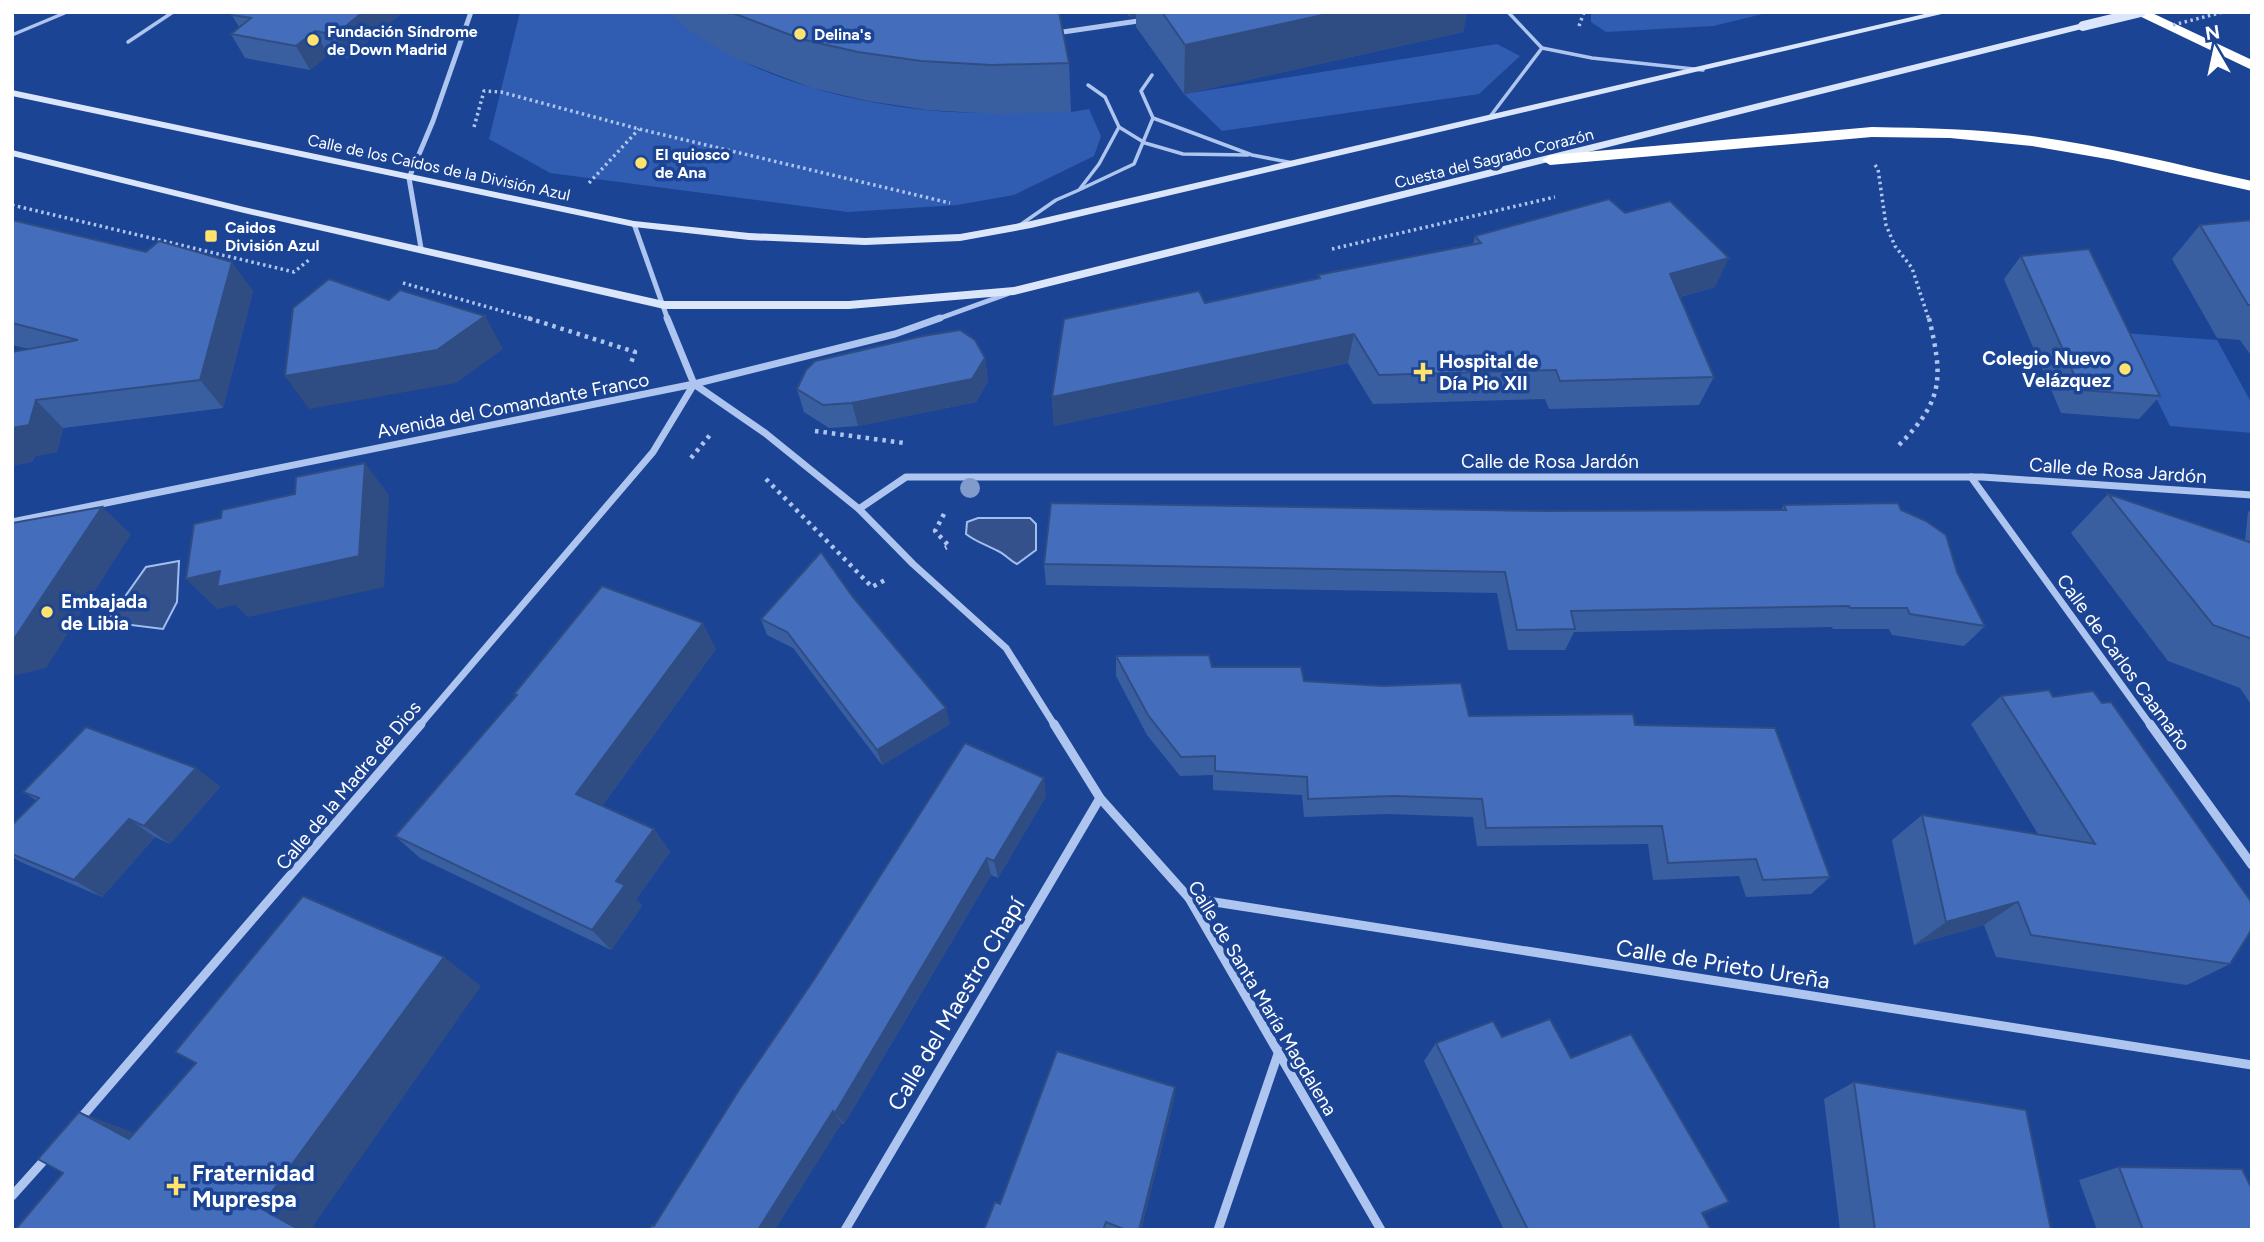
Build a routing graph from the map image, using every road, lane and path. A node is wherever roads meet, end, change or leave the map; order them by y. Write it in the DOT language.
graph roads {
  1 [pos="67,12"];
  2 [pos="173,12"];
  3 [pos="471,12"];
  4 [pos="1508,12"];
  5 [pos="1946,12"];
  6 [pos="2140,12"];
  7 [pos="1149,19"];
  8 [pos="1054,33"];
  9 [pos="12,36"];
  10 [pos="128,42"];
  11 [pos="1542,48"];
  12 [pos="2252,66"];
  13 [pos="1703,70"];
  14 [pos="1152,75"];
  15 [pos="1088,85"];
  16 [pos="12,93"];
  17 [pos="1153,118"];
  18 [pos="1487,120"];
  19 [pos="474,127"];
  20 [pos="1119,127"];
  21 [pos="1144,142"];
  22 [pos="12,153"];
  23 [pos="1252,155"];
  24 [pos="1550,160"];
  25 [pos="1296,164"];
  26 [pos="1878,169"];
  27 [pos="409,178"];
  28 [pos="2252,186"];
  29 [pos="1079,190"];
  30 [pos="12,205"];
  31 [pos="957,205"];
  32 [pos="635,225"];
  33 [pos="1018,227"];
  34 [pos="863,242"];
  35 [pos="421,248"];
  36 [pos="321,262"];
  37 [pos="396,281"];
  38 [pos="1014,291"];
  39 [pos="664,305"];
  40 [pos="525,317"];
  41 [pos="694,384"];
  42 [pos="806,430"];
  43 [pos="906,443"];
  44 [pos="1889,453"];
  45 [pos="1974,477"];
  46 [pos="2252,495"];
  47 [pos="859,509"];
  48 [pos="12,522"];
  49 [pos="1100,798"];
  50 [pos="2252,865"];
  51 [pos="1189,898"];
  52 [pos="1279,1051"];
  53 [pos="2252,1065"];
  54 [pos="76,1123"];
  55 [pos="49,1154"];
  56 [pos="12,1196"];
  57 [pos="845,1230"];
  58 [pos="1218,1230"];
  59 [pos="1381,1230"];
  1 -- 9 [label="lane"];
  2 -- 10 [label="lane"];
  3 -- 27 [label="street"];
  4 -- 11 [label="lane"];
  5 -- 13 [label="main road, Cuesta del Sagrado Corazón"];
  6 -- 12 [label="highway"];
  6 -- 24 [label="main road, Cuesta del Sagrado Corazón, bridge"];
  7 -- 8 [label="street"];
  11 -- 13 [label="lane"];
  11 -- 18 [label="lane"];
  13 -- 18 [label="main road, Cuesta del Sagrado Corazón"];
  14 -- 17 [label="lane"];
  15 -- 20 [label="lane"];
  16 -- 27 [label="main road, Calle de los Caídos de la División Azul"];
  17 -- 21 [label="lane"];
  17 -- 23 [label="lane"];
  18 -- 25 [label="main road, Cuesta del Sagrado Corazón"];
  19 -- 31 [label="path"];
  20 -- 21 [label="lane"];
  20 -- 29 [label="lane"];
  21 -- 23 [label="lane"];
  21 -- 29 [label="lane"];
  22 -- 35 [label="main road"];
  23 -- 25 [label="lane"];
  24 -- 28 [label="highway"];
  24 -- 38 [label="main road, Cuesta del Sagrado Corazón"];
  25 -- 33 [label="main road, Cuesta del Sagrado Corazón"];
  26 -- 44 [label="path"];
  27 -- 32 [label="main road, Calle de los Caídos de la División Azul"];
  27 -- 35 [label="street"];
  29 -- 33 [label="lane"];
  30 -- 36 [label="path"];
  32 -- 34 [label="main road, Calle de los Caídos de la División Azul"];
  32 -- 39 [label="street"];
  33 -- 34 [label="main road, Cuesta del Sagrado Corazón"];
  35 -- 39 [label="main road"];
  37 -- 40 [label="path"];
  38 -- 39 [label="main road, Cuesta del Sagrado Corazón"];
  38 -- 41 [label="street, Avenida del Comandante Franco"];
  39 -- 41 [label="street"];
  41 -- 47 [label="street, Calle de Santa María Magdalena"];
  41 -- 48 [label="street, Avenida del Comandante Franco"];
  41 -- 54 [label="street, Calle de la Madre de Dios"];
  42 -- 43 [label="path"];
  45 -- 46 [label="street, Calle de Rosa Jardón"];
  45 -- 47 [label="street, Calle de Rosa Jardón"];
  45 -- 50 [label="street, Calle de Carlos Caamaño"];
  47 -- 49 [label="street, Calle de Santa María Magdalena"];
  49 -- 51 [label="street, Calle de Santa María Magdalena"];
  49 -- 57 [label="street, Calle del Maestro Chapí"];
  51 -- 52 [label="street, Calle de Santa María Magdalena"];
  51 -- 53 [label="street, Calle de Prieto Ureña"];
  52 -- 58 [label="street"];
  52 -- 59 [label="street, Calle de Santa María Magdalena"];
  55 -- 56 [label="street"];
}
